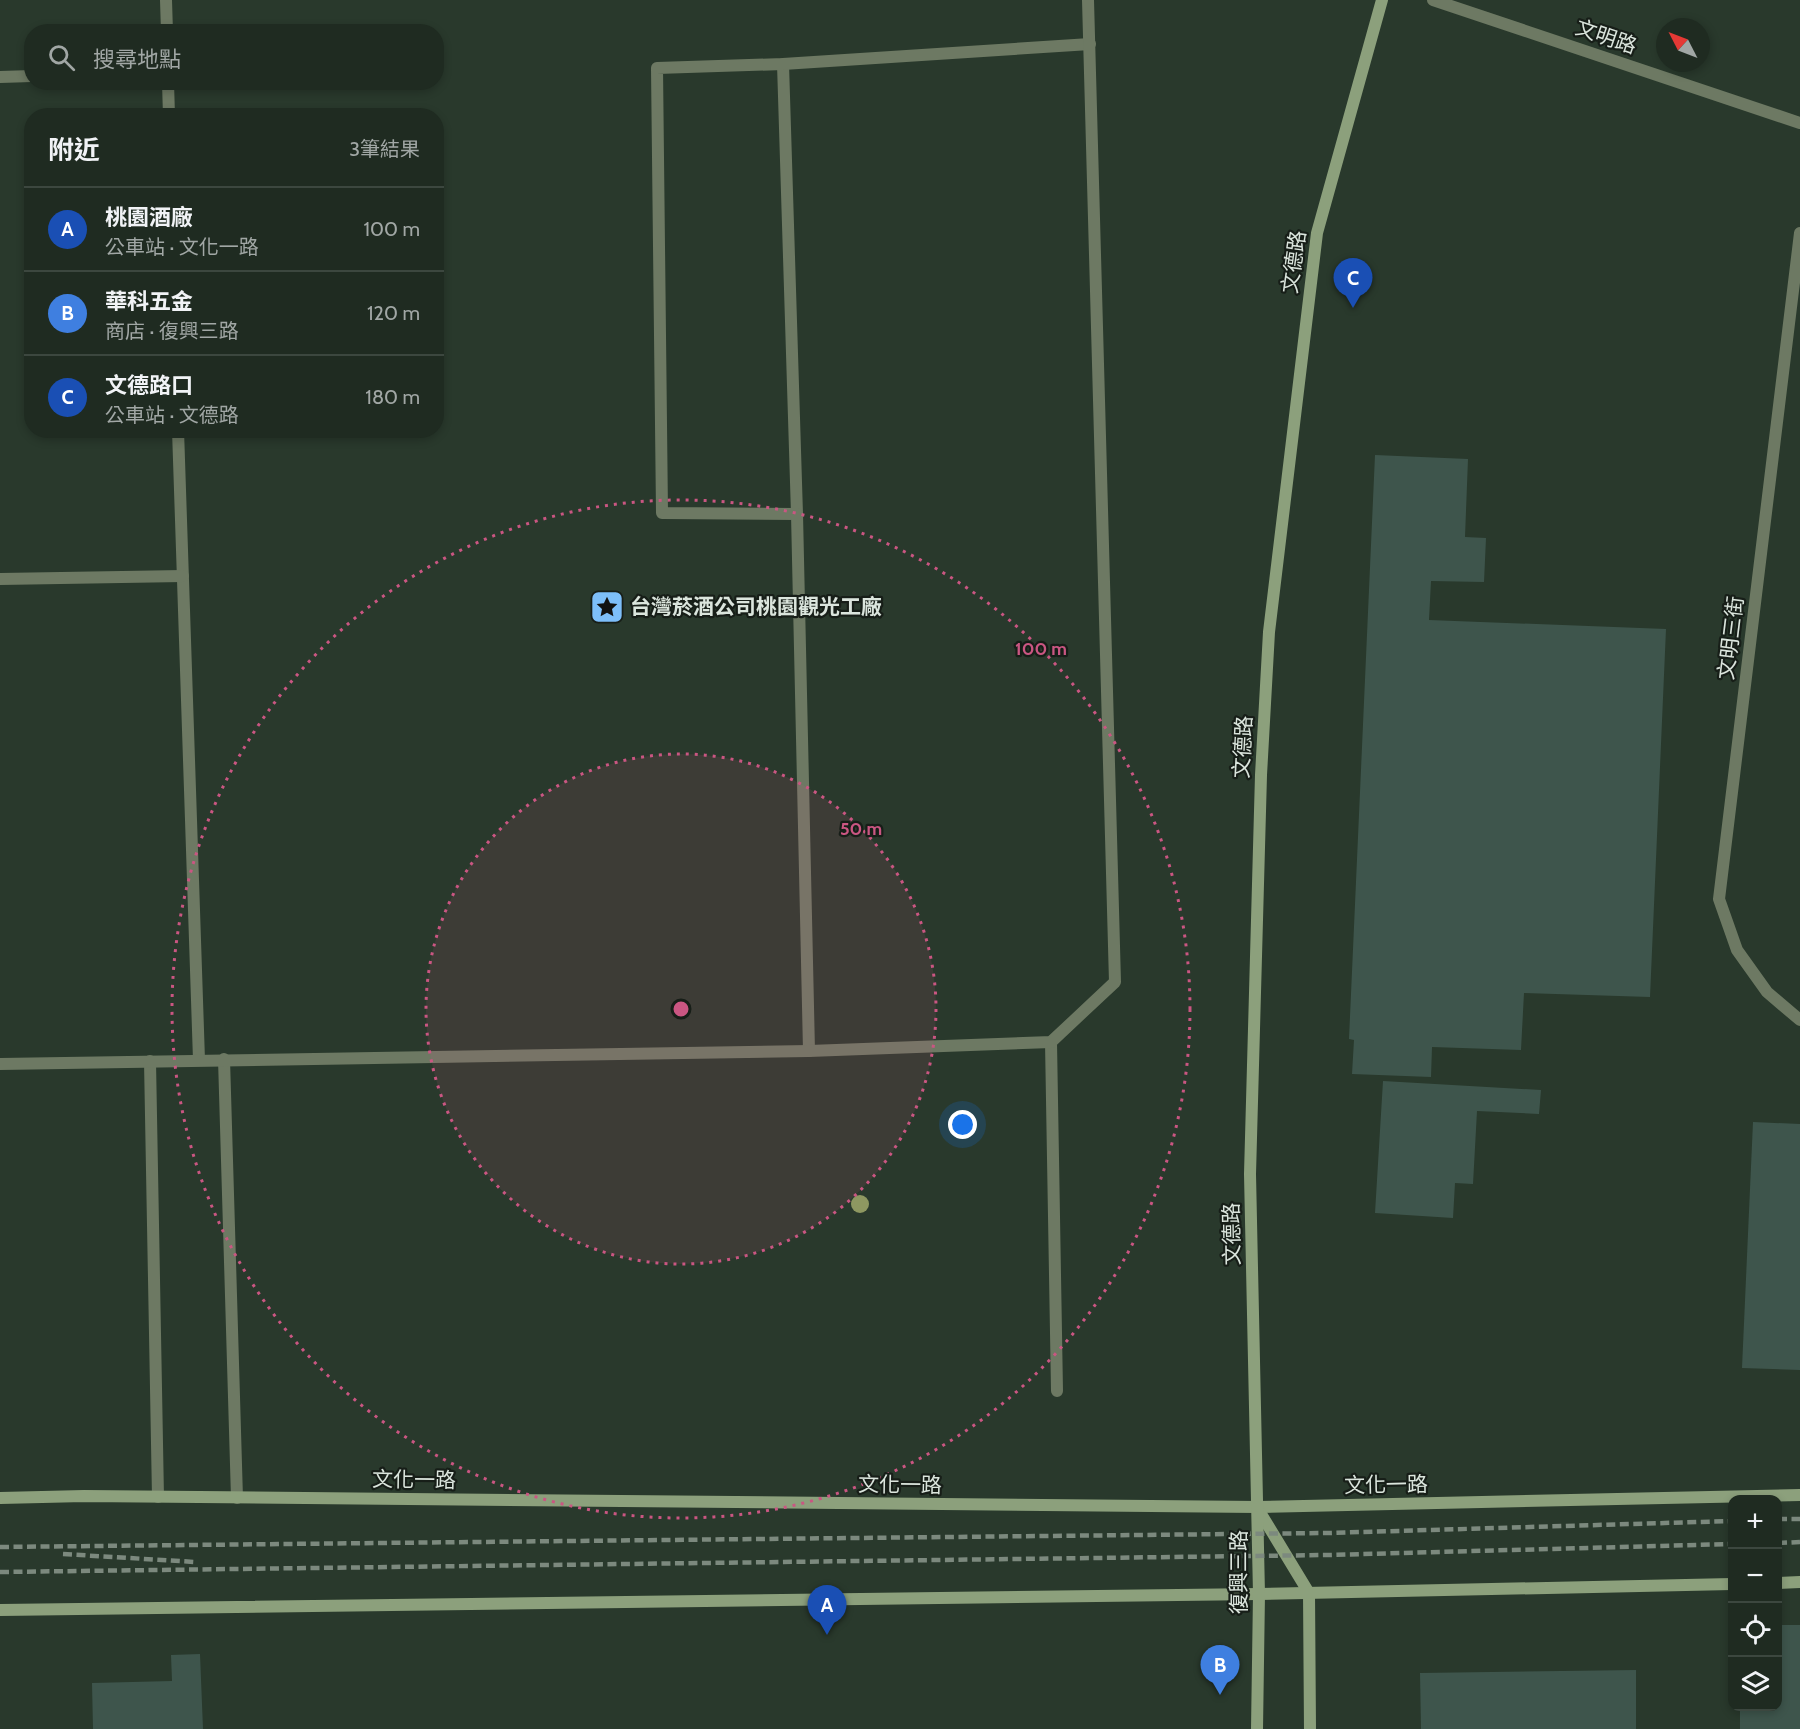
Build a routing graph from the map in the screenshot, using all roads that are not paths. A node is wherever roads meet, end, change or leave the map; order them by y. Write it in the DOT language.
graph roads {
  1 [pos="166,0"];
  2 [pos="1088,0"];
  3 [pos="1382,0"];
  4 [pos="1433,0"];
  5 [pos="167,24"];
  6 [pos="1090,44"];
  7 [pos="783,64"];
  8 [pos="24,76"];
  9 [pos="0,77"];
  10 [pos="168,90"];
  11 [pos="169,108"];
  12 [pos="1800,123"];
  13 [pos="1800,233"];
  14 [pos="178,438"];
  15 [pos="797,514"];
  16 [pos="183,576"];
  17 [pos="0,579"];
  18 [pos="1800,1020"];
  19 [pos="1051,1042"];
  20 [pos="809,1051"];
  21 [pos="224,1059"];
  22 [pos="150,1060"];
  23 [pos="199,1060"];
  24 [pos="0,1064"];
  25 [pos="1057,1391"];
  26 [pos="1800,1495"];
  27 [pos="158,1497"];
  28 [pos="0,1498"];
  29 [pos="237,1498"];
  30 [pos="1258,1508"];
  31 [pos="1800,1582"];
  32 [pos="1782,1583"];
  33 [pos="1728,1584"];
  34 [pos="1309,1593"];
  35 [pos="1259,1594"];
  36 [pos="0,1610"];
  37 [pos="1257,1729"];
  38 [pos="1310,1729"];
  1 -- 5 [label="street"];
  2 -- 6 [label="street"];
  3 -- 30 [label="street, 文德路"];
  4 -- 12 [label="street, 文明路"];
  6 -- 7 [label="street"];
  6 -- 19 [label="street"];
  7 -- 15 [label="street"];
  7 -- 15 [label="street"];
  8 -- 9 [label="street"];
  10 -- 11 [label="street"];
  13 -- 18 [label="street, 文明三街"];
  14 -- 16 [label="street"];
  15 -- 20 [label="street"];
  16 -- 17 [label="street"];
  16 -- 23 [label="street"];
  19 -- 20 [label="street"];
  19 -- 25 [label="street"];
  20 -- 21 [label="street"];
  21 -- 23 [label="street"];
  21 -- 29 [label="street"];
  22 -- 23 [label="street"];
  22 -- 24 [label="street"];
  22 -- 27 [label="street"];
  26 -- 30 [label="street, 文化一路"];
  27 -- 28 [label="street, 文化一路"];
  27 -- 29 [label="street, 文化一路"];
  29 -- 30 [label="street, 文化一路"];
  30 -- 34 [label="street, 復興三路"];
  30 -- 35 [label="street, 復興三路"];
  31 -- 32 [label="street"];
  33 -- 34 [label="street"];
  34 -- 35 [label="street"];
  34 -- 38 [label="street"];
  35 -- 36 [label="street"];
  35 -- 37 [label="street, 復興三路"];
}
